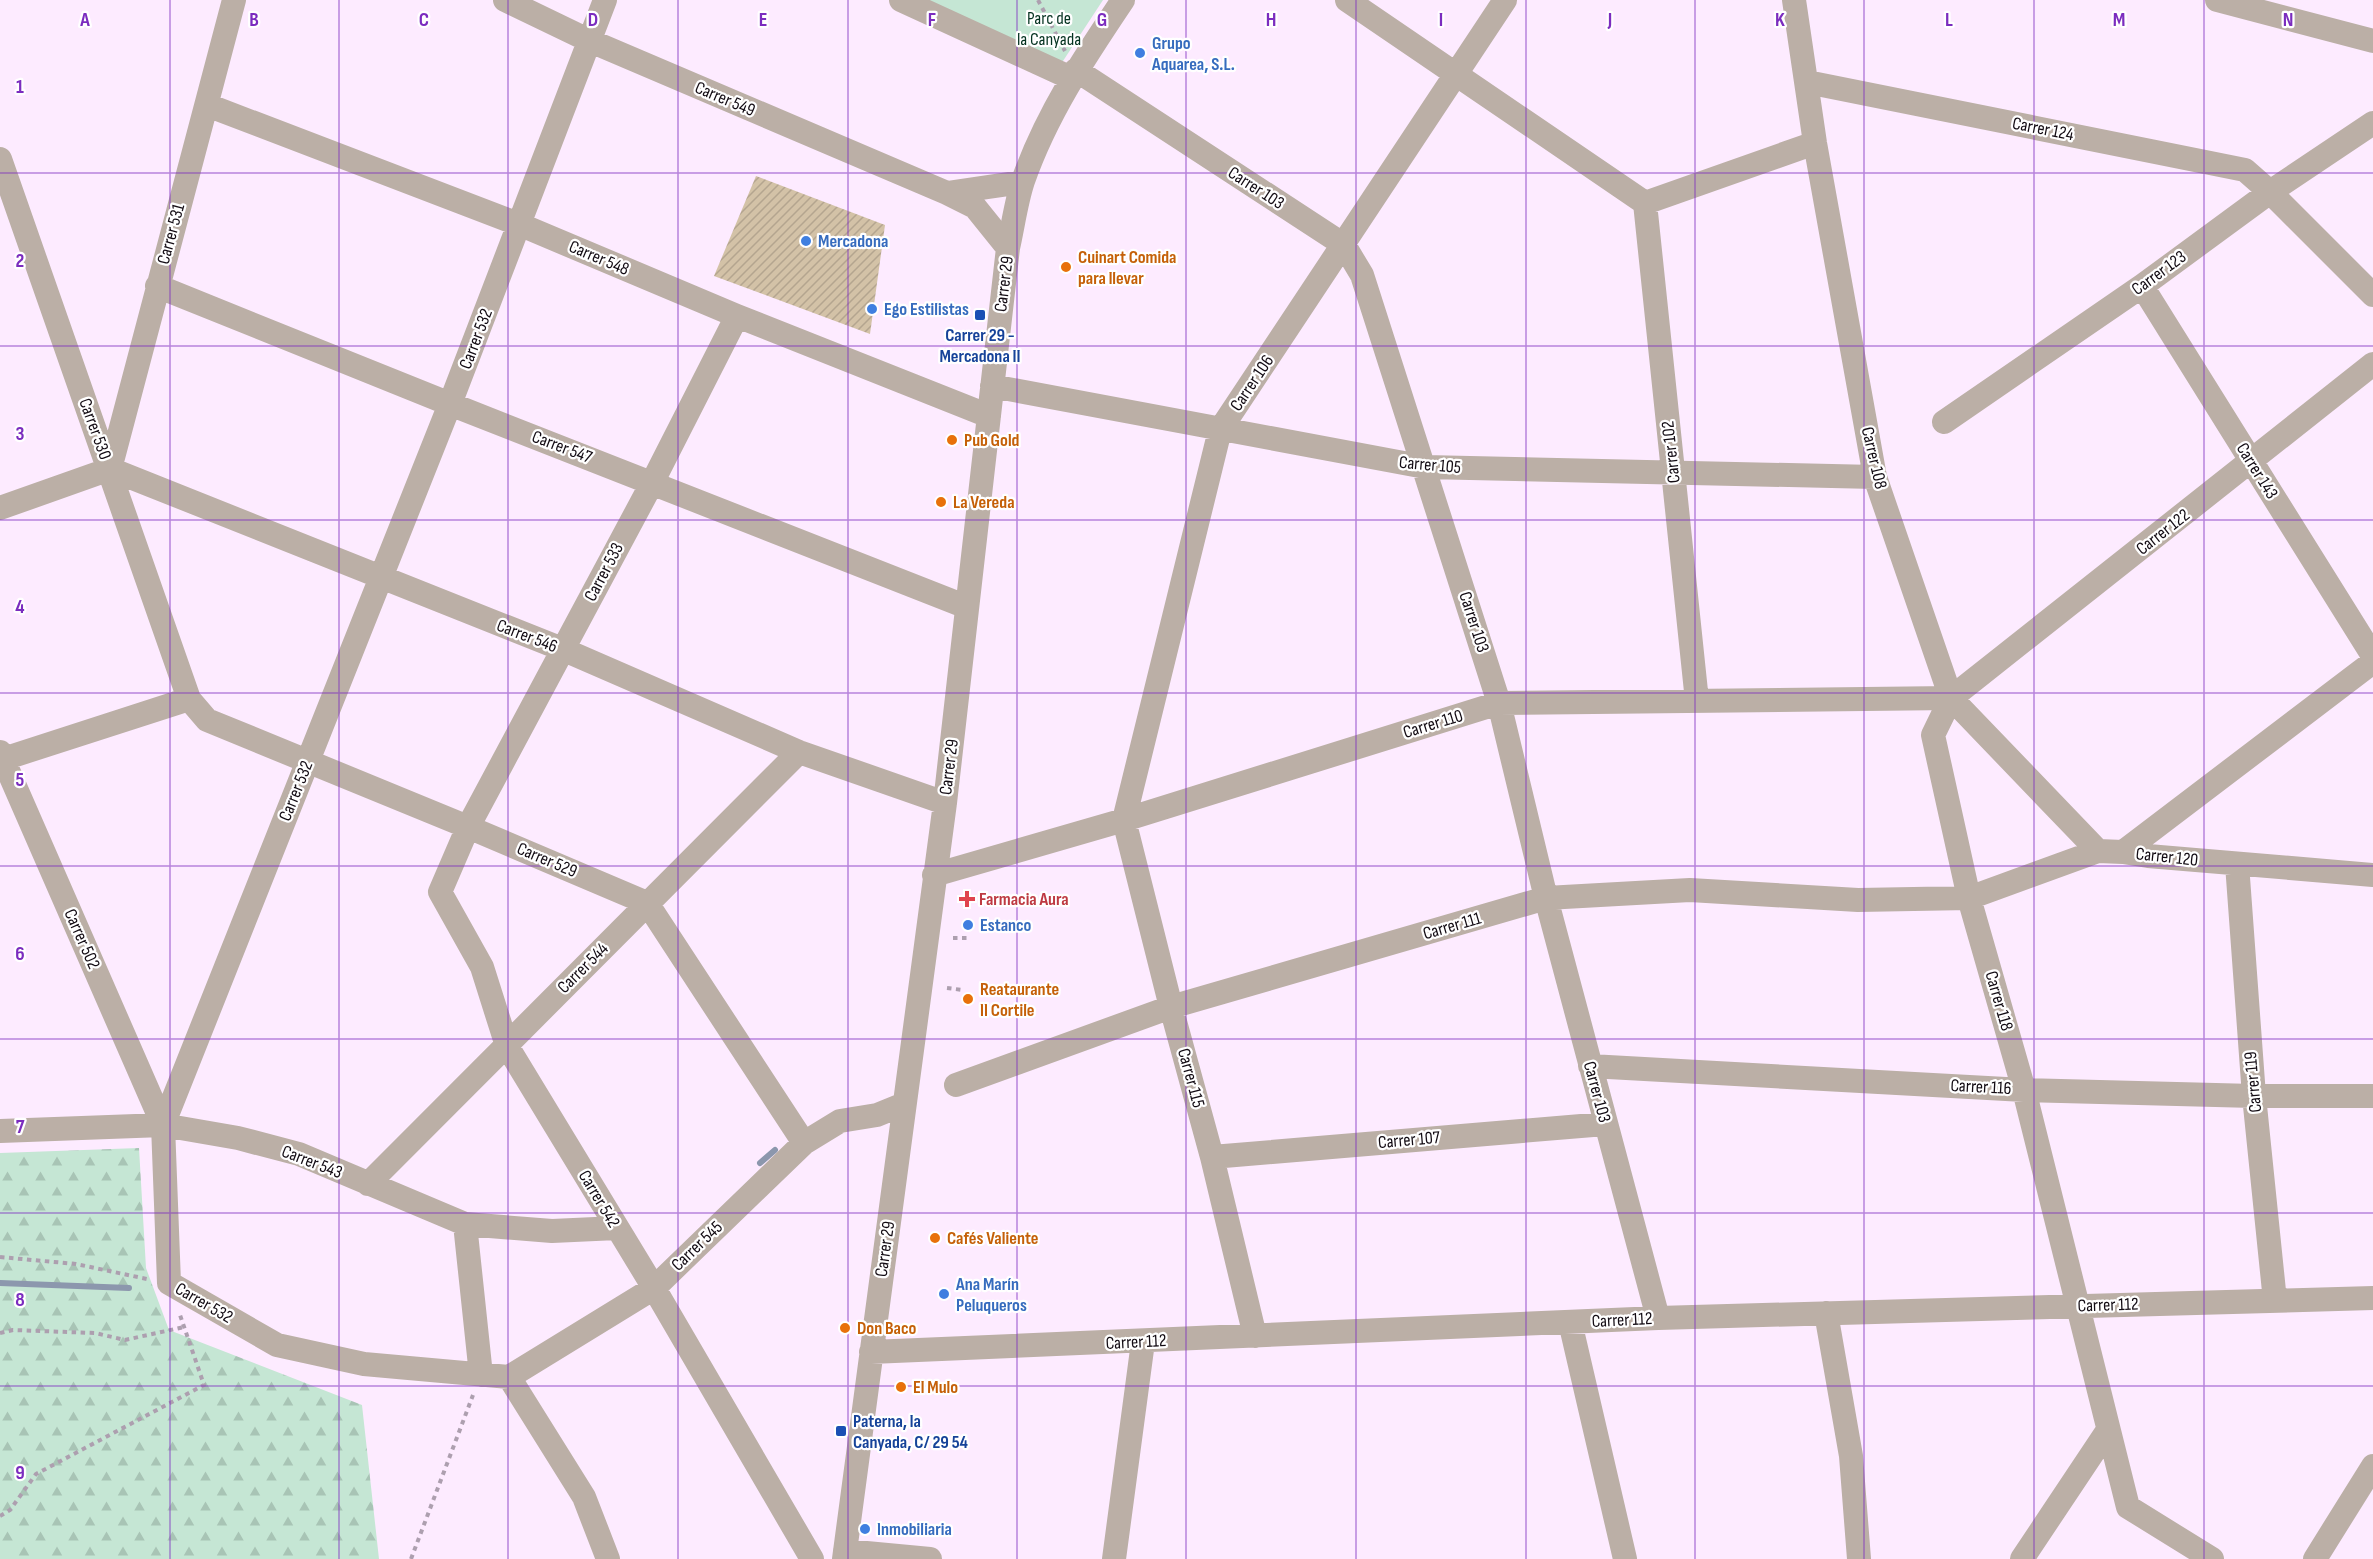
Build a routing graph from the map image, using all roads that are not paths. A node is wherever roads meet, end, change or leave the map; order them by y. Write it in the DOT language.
graph roads {
  1 [pos="234,0"];
  2 [pos="505,0"];
  3 [pos="605,0"];
  4 [pos="901,0"];
  5 [pos="1123,0"];
  6 [pos="1347,0"];
  7 [pos="1504,0"];
  8 [pos="1794,0"];
  9 [pos="2217,0"];
  10 [pos="588,40"];
  11 [pos="2373,41"];
  12 [pos="1455,73"];
  13 [pos="1074,74"];
  14 [pos="1807,82"];
  15 [pos="207,105"];
  16 [pos="2373,123"];
  17 [pos="1815,143"];
  18 [pos="0,159"];
  19 [pos="1022,182"];
  20 [pos="2270,192"];
  21 [pos="947,193"];
  22 [pos="1644,203"];
  23 [pos="9,213"];
  24 [pos="520,225"];
  25 [pos="1344,245"];
  26 [pos="1008,248"];
  27 [pos="157,286"];
  28 [pos="2142,286"];
  29 [pos="2373,295"];
  30 [pos="737,316"];
  31 [pos="2373,364"];
  32 [pos="992,386"];
  33 [pos="450,404"];
  34 [pos="989,416"];
  35 [pos="1944,422"];
  36 [pos="1220,430"];
  37 [pos="2252,462"];
  38 [pos="1425,467"];
  39 [pos="110,468"];
  40 [pos="1673,474"];
  41 [pos="1875,477"];
  42 [pos="652,483"];
  43 [pos="0,508"];
  44 [pos="381,579"];
  45 [pos="967,607"];
  46 [pos="562,649"];
  47 [pos="2373,656"];
  48 [pos="2373,662"];
  49 [pos="1951,698"];
  50 [pos="189,699"];
  51 [pos="1697,701"];
  52 [pos="1499,703"];
  53 [pos="799,752"];
  54 [pos="1,757"];
  55 [pos="307,762"];
  56 [pos="945,803"];
  57 [pos="1124,820"];
  58 [pos="468,827"];
  59 [pos="2098,851"];
  60 [pos="2123,852"];
  61 [pos="2237,864"];
  62 [pos="934,875"];
  63 [pos="2373,875"];
  64 [pos="1546,898"];
  65 [pos="1969,898"];
  66 [pos="647,903"];
  67 [pos="1171,1007"];
  68 [pos="507,1046"];
  69 [pos="1590,1065"];
  70 [pos="956,1085"];
  71 [pos="2025,1090"];
  72 [pos="2254,1096"];
  73 [pos="2373,1096"];
  74 [pos="904,1104"];
  75 [pos="1605,1124"];
  76 [pos="163,1125"];
  77 [pos="0,1131"];
  78 [pos="804,1143"];
  79 [pos="1212,1157"];
  80 [pos="368,1184"];
  81 [pos="465,1224"];
  82 [pos="617,1228"];
  83 [pos="654,1288"];
  84 [pos="2373,1298"];
  85 [pos="2275,1301"];
  86 [pos="2079,1306"];
  87 [pos="1826,1313"];
  88 [pos="1658,1318"];
  89 [pos="1570,1322"];
  90 [pos="1255,1336"];
  91 [pos="1143,1342"];
  92 [pos="871,1352"];
  93 [pos="481,1375"];
  94 [pos="510,1377"];
  95 [pos="2108,1430"];
  96 [pos="2373,1466"];
  97 [pos="844,1555"];
  98 [pos="608,1559"];
  99 [pos="812,1559"];
  100 [pos="930,1559"];
  101 [pos="1114,1559"];
  102 [pos="1625,1559"];
  103 [pos="1859,1559"];
  104 [pos="2022,1559"];
  105 [pos="2212,1559"];
  106 [pos="2314,1559"];
  1 -- 15 [label="street, Carrer 531"];
  2 -- 10 [label="street, Carrer 549"];
  3 -- 10 [label="street, Carrer 532"];
  4 -- 13 [label="street, Carrer 103"];
  5 -- 13 [label="street, Carrer 29"];
  6 -- 12 [label="street"];
  7 -- 12 [label="street, Carrer 106"];
  8 -- 14 [label="street, Carrer 108"];
  9 -- 11 [label="street"];
  10 -- 21 [label="street, Carrer 549"];
  10 -- 24 [label="street, Carrer 532"];
  12 -- 22 [label="street"];
  12 -- 25 [label="street, Carrer 106"];
  13 -- 19 [label="street, Carrer 29"];
  13 -- 25 [label="street, Carrer 103"];
  14 -- 17 [label="street, Carrer 108"];
  14 -- 20 [label="street, Carrer 124"];
  15 -- 24 [label="street, Carrer 548"];
  15 -- 27 [label="street, Carrer 531"];
  16 -- 20 [label="street, Carrer 123"];
  17 -- 22 [label="street"];
  17 -- 41 [label="street, Carrer 108"];
  18 -- 23 [label="street, Carrer 530"];
  19 -- 21 [label="street"];
  19 -- 26 [label="street, Carrer 29"];
  20 -- 28 [label="street, Carrer 123"];
  20 -- 29 [label="street, Carrer 124"];
  21 -- 26 [label="street, Carrer 549"];
  22 -- 40 [label="street, Carrer 102"];
  23 -- 39 [label="street, Carrer 530"];
  24 -- 30 [label="street, Carrer 548"];
  24 -- 33 [label="street, Carrer 532"];
  25 -- 36 [label="street, Carrer 106"];
  25 -- 38 [label="street, Carrer 103"];
  26 -- 32 [label="street, Carrer 29"];
  27 -- 33 [label="street, Carrer 547"];
  27 -- 39 [label="street, Carrer 531"];
  28 -- 35 [label="street, Carrer 123"];
  28 -- 37 [label="street, Carrer 143"];
  30 -- 34 [label="street, Carrer 548"];
  30 -- 42 [label="street, Carrer 533"];
  31 -- 37 [label="street, Carrer 122"];
  32 -- 34 [label="street, Carrer 29"];
  32 -- 36 [label="street, Carrer 105"];
  33 -- 42 [label="street, Carrer 547"];
  33 -- 44 [label="street, Carrer 532"];
  34 -- 45 [label="street, Carrer 29"];
  36 -- 38 [label="street, Carrer 105"];
  36 -- 57 [label="street, Carrer 106"];
  37 -- 47 [label="street, Carrer 143"];
  37 -- 49 [label="street, Carrer 122"];
  38 -- 40 [label="street, Carrer 105"];
  38 -- 52 [label="street, Carrer 103"];
  39 -- 43 [label="street"];
  39 -- 44 [label="street, Carrer 546"];
  39 -- 50 [label="street, Carrer 530"];
  40 -- 41 [label="street, Carrer 105"];
  40 -- 51 [label="street, Carrer 102"];
  41 -- 49 [label="street, Carrer 108"];
  42 -- 45 [label="street, Carrer 547"];
  42 -- 46 [label="street, Carrer 533"];
  44 -- 46 [label="street, Carrer 546"];
  44 -- 55 [label="street, Carrer 532"];
  45 -- 56 [label="street, Carrer 29"];
  46 -- 53 [label="street, Carrer 546"];
  46 -- 58 [label="street, Carrer 533"];
  48 -- 60 [label="street"];
  49 -- 51 [label="street, Carrer 110"];
  49 -- 59 [label="street, Carrer 108"];
  49 -- 65 [label="street, Carrer 118"];
  50 -- 54 [label="street"];
  50 -- 55 [label="street, Carrer 529"];
  51 -- 52 [label="street, Carrer 110"];
  52 -- 57 [label="street, Carrer 110"];
  52 -- 64 [label="street, Carrer 103"];
  53 -- 56 [label="street, Carrer 546"];
  53 -- 66 [label="street, Carrer 544"];
  54 -- 76 [label="street, Carrer 502"];
  55 -- 58 [label="street, Carrer 529"];
  55 -- 76 [label="street, Carrer 532"];
  56 -- 62 [label="street, Carrer 29"];
  57 -- 62 [label="street, Carrer 110"];
  57 -- 67 [label="street, Carrer 115"];
  58 -- 66 [label="street, Carrer 529"];
  58 -- 68 [label="street, Carrer 542"];
  59 -- 60 [label="street, Carrer 120"];
  59 -- 65 [label="street, Carrer 120"];
  60 -- 61 [label="street, Carrer 120"];
  61 -- 63 [label="street, Carrer 120"];
  61 -- 72 [label="street, Carrer 119"];
  62 -- 74 [label="street, Carrer 29"];
  64 -- 65 [label="street, Carrer 111"];
  64 -- 67 [label="street, Carrer 111"];
  64 -- 69 [label="street, Carrer 103"];
  65 -- 71 [label="street, Carrer 118"];
  66 -- 68 [label="street, Carrer 544"];
  66 -- 78 [label="street"];
  67 -- 70 [label="street, Carrer 111"];
  67 -- 79 [label="street, Carrer 115"];
  68 -- 80 [label="street, Carrer 544"];
  68 -- 82 [label="street, Carrer 542"];
  69 -- 71 [label="street, Carrer 116"];
  69 -- 75 [label="street, Carrer 103"];
  71 -- 72 [label="street, Carrer 116"];
  71 -- 86 [label="street, Carrer 118"];
  72 -- 73 [label="street, Carrer 116"];
  72 -- 85 [label="street, Carrer 119"];
  74 -- 78 [label="street, Carrer 545"];
  74 -- 92 [label="street, Carrer 29"];
  75 -- 79 [label="street, Carrer 107"];
  75 -- 88 [label="street, Carrer 103"];
  76 -- 77 [label="street, Carrer 543"];
  76 -- 80 [label="street, Carrer 543"];
  76 -- 93 [label="street, Carrer 532"];
  78 -- 83 [label="street, Carrer 545"];
  79 -- 90 [label="street, Carrer 115"];
  80 -- 81 [label="street, Carrer 543"];
  81 -- 82 [label="street, Carrer 543"];
  81 -- 93 [label="street"];
  82 -- 83 [label="street, Carrer 542"];
  83 -- 94 [label="street, Carrer 545"];
  83 -- 99 [label="street, Carrer 542"];
  84 -- 85 [label="street, Carrer 112"];
  85 -- 86 [label="street, Carrer 112"];
  86 -- 87 [label="street, Carrer 112"];
  86 -- 95 [label="street, Carrer 118"];
  87 -- 88 [label="street, Carrer 112"];
  87 -- 103 [label="street"];
  88 -- 89 [label="street, Carrer 112"];
  89 -- 90 [label="street, Carrer 112"];
  89 -- 102 [label="street"];
  90 -- 91 [label="street, Carrer 112"];
  91 -- 92 [label="street, Carrer 112"];
  91 -- 101 [label="street"];
  92 -- 97 [label="street, Carrer 29"];
  93 -- 94 [label="street"];
  94 -- 98 [label="street"];
  95 -- 104 [label="street"];
  95 -- 105 [label="street, Carrer 118"];
  96 -- 106 [label="street"];
  97 -- 100 [label="street"];
}
